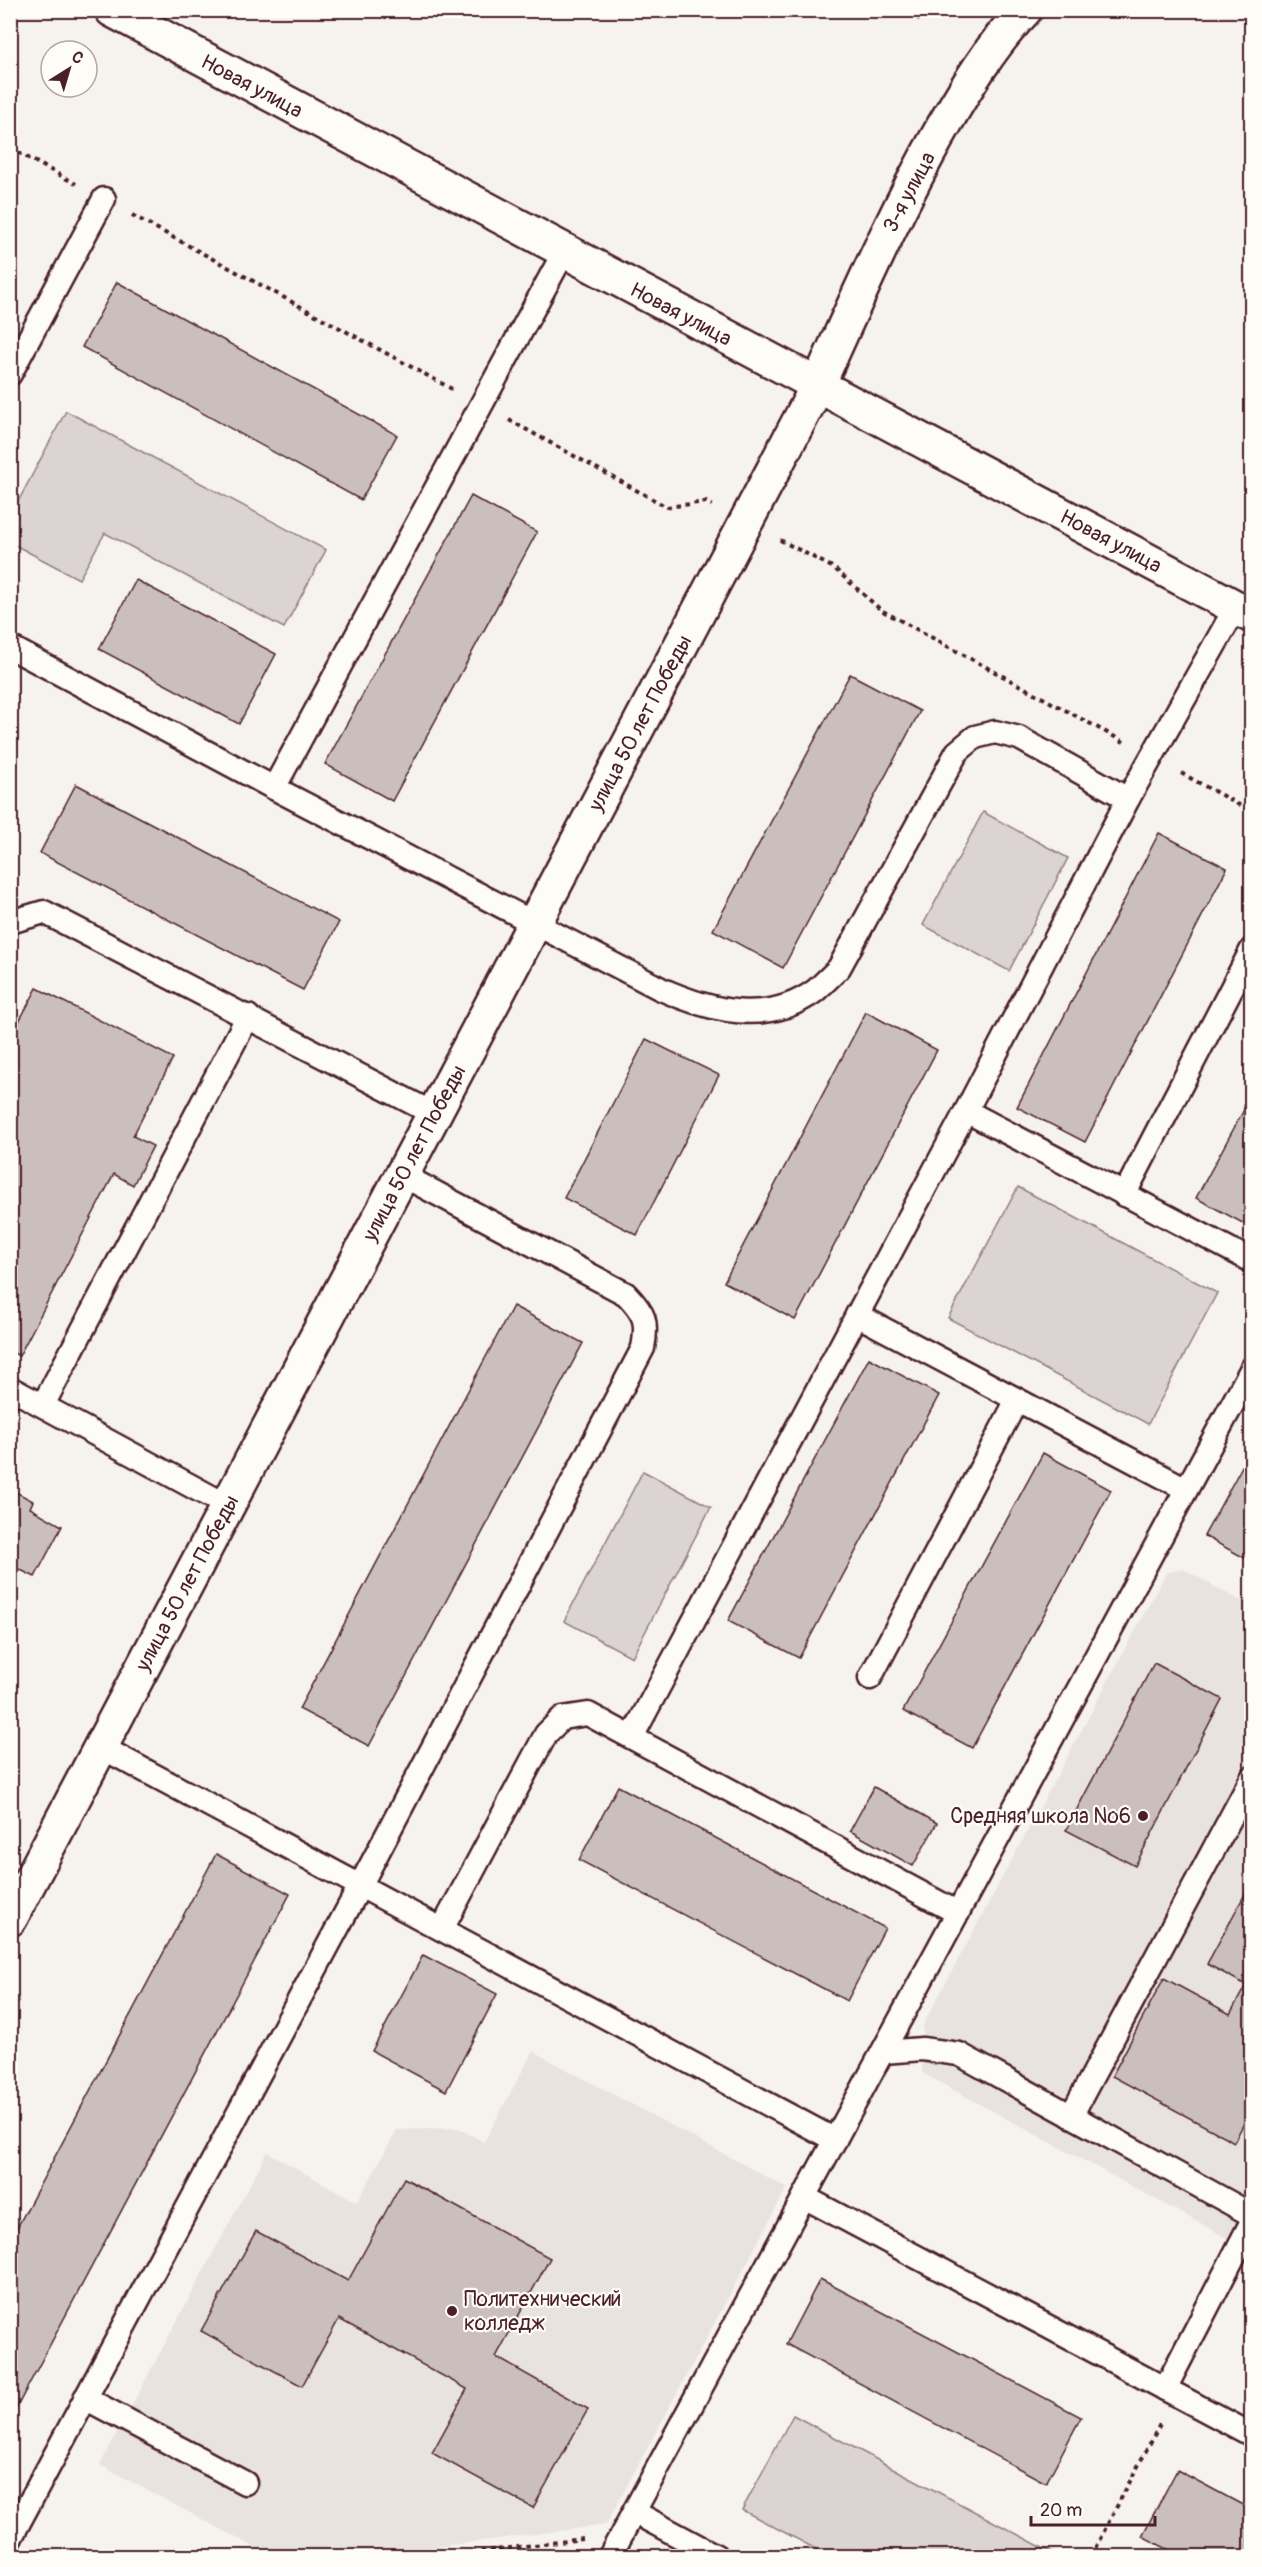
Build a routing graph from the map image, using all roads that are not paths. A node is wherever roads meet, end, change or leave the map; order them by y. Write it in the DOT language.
graph roads {
  1 [pos="112,10"];
  2 [pos="1025,10"];
  3 [pos="104,199"];
  4 [pos="564,252"];
  5 [pos="10,374"];
  6 [pos="817,387"];
  7 [pos="1244,611"];
  8 [pos="10,647"];
  9 [pos="274,788"];
  10 [pos="1128,799"];
  11 [pos="10,922"];
  12 [pos="535,924"];
  13 [pos="1251,949"];
  14 [pos="248,1016"];
  15 [pos="966,1111"];
  16 [pos="434,1114"];
  17 [pos="402,1175"];
  18 [pos="1124,1195"];
  19 [pos="1251,1261"];
  20 [pos="857,1315"];
  21 [pos="1251,1368"];
  22 [pos="10,1388"];
  23 [pos="1017,1400"];
  24 [pos="43,1405"];
  25 [pos="1186,1489"];
  26 [pos="228,1506"];
  27 [pos="870,1678"];
  28 [pos="632,1737"];
  29 [pos="101,1747"];
  30 [pos="1251,1778"];
  31 [pos="360,1886"];
  32 [pos="957,1912"];
  33 [pos="10,1919"];
  34 [pos="442,1929"];
  35 [pos="883,2052"];
  36 [pos="1071,2116"];
  37 [pos="835,2140"];
  38 [pos="804,2197"];
  39 [pos="1251,2215"];
  40 [pos="1251,2221"];
  41 [pos="1170,2392"];
  42 [pos="85,2398"];
  43 [pos="1251,2435"];
  44 [pos="245,2483"];
  45 [pos="634,2512"];
  46 [pos="10,2539"];
  47 [pos="615,2548"];
  48 [pos="716,2556"];
  1 -- 4 [label="street, Новая улица"];
  2 -- 6 [label="street, 3-я улица"];
  3 -- 5 [label="lane"];
  4 -- 6 [label="street, Новая улица"];
  4 -- 9 [label="lane"];
  6 -- 7 [label="street, Новая улица"];
  6 -- 12 [label="street, улица 50 лет Победы"];
  7 -- 10 [label="lane"];
  8 -- 9 [label="lane"];
  9 -- 12 [label="lane"];
  10 -- 12 [label="lane"];
  10 -- 15 [label="lane"];
  11 -- 14 [label="lane"];
  12 -- 16 [label="street, улица 50 лет Победы"];
  13 -- 18 [label="lane"];
  14 -- 16 [label="lane"];
  14 -- 24 [label="lane"];
  15 -- 18 [label="lane"];
  15 -- 20 [label="lane"];
  16 -- 17 [label="street, улица 50 лет Победы"];
  17 -- 26 [label="street, улица 50 лет Победы"];
  17 -- 31 [label="lane"];
  18 -- 19 [label="lane"];
  20 -- 23 [label="lane"];
  20 -- 28 [label="lane"];
  21 -- 25 [label="lane"];
  22 -- 24 [label="lane"];
  23 -- 25 [label="lane"];
  23 -- 27 [label="lane"];
  24 -- 26 [label="lane"];
  25 -- 32 [label="lane"];
  26 -- 29 [label="street, улица 50 лет Победы"];
  28 -- 32 [label="lane"];
  28 -- 34 [label="lane"];
  29 -- 31 [label="lane"];
  29 -- 33 [label="street, улица 50 лет Победы"];
  30 -- 36 [label="lane"];
  31 -- 34 [label="lane"];
  31 -- 42 [label="lane"];
  32 -- 35 [label="lane"];
  34 -- 37 [label="lane"];
  35 -- 36 [label="lane"];
  35 -- 37 [label="lane"];
  36 -- 39 [label="lane"];
  37 -- 38 [label="lane"];
  38 -- 41 [label="lane"];
  38 -- 45 [label="lane"];
  40 -- 41 [label="lane"];
  41 -- 43 [label="lane"];
  42 -- 44 [label="lane"];
  42 -- 46 [label="lane"];
  45 -- 47 [label="lane"];
  45 -- 48 [label="lane"];
}
